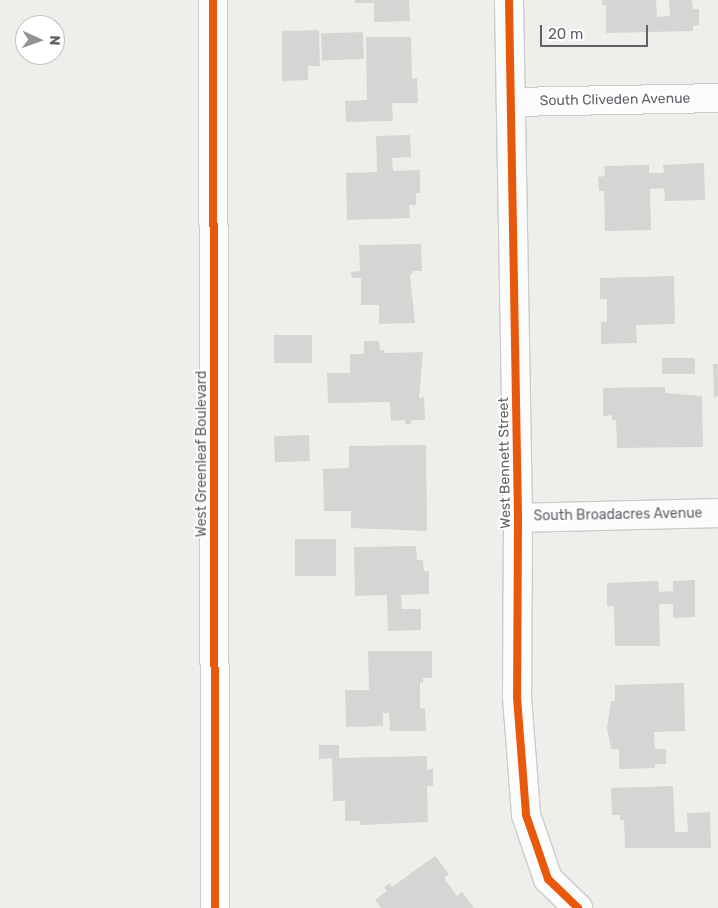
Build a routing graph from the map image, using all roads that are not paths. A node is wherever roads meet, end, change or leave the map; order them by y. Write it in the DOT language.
graph roads {
  1 [pos="213,0"];
  2 [pos="509,0"];
  3 [pos="718,98"];
  4 [pos="512,102"];
  5 [pos="718,513"];
  6 [pos="518,518"];
  7 [pos="215,908"];
  8 [pos="578,908"];
  1 -- 7 [label="street, West Greenleaf Boulevard"];
  2 -- 4 [label="street, West Bennett Street"];
  3 -- 4 [label="street, South Cliveden Avenue"];
  4 -- 6 [label="street, West Bennett Street"];
  5 -- 6 [label="street, South Broadacres Avenue"];
  6 -- 8 [label="street, West Bennett Street"];
}
